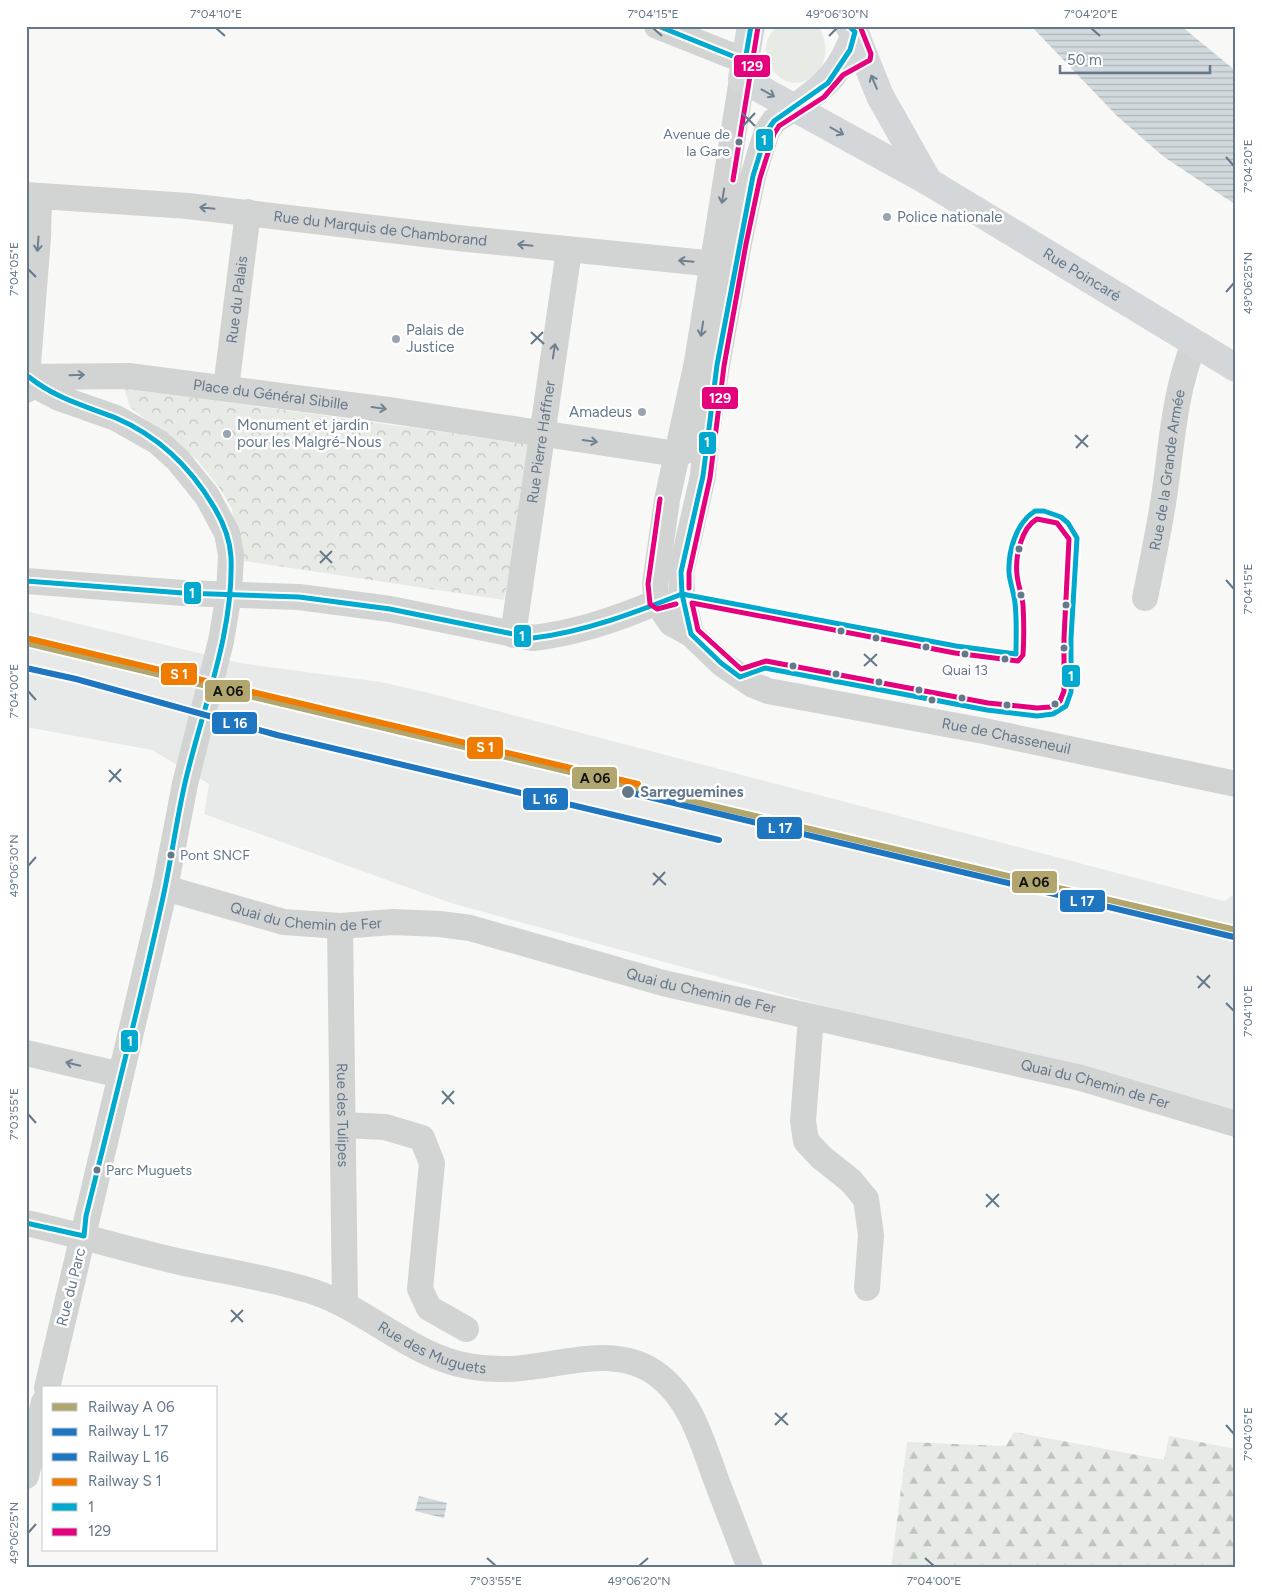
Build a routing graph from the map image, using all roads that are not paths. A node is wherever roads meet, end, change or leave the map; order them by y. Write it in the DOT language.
graph roads {
  1 [pos="657,26"];
  2 [pos="751,26"];
  3 [pos="855,35"];
  4 [pos="744,70"];
  5 [pos="794,108"];
  6 [pos="929,182"];
  7 [pos="32,195"];
  8 [pos="248,212"];
  9 [pos="569,250"];
  10 [pos="723,265"];
  11 [pos="1194,344"];
  12 [pos="1236,368"];
  13 [pos="27,382"];
  14 [pos="226,388"];
  15 [pos="707,432"];
  16 [pos="542,434"];
  17 [pos="677,454"];
  18 [pos="26,581"];
  19 [pos="1145,598"];
  20 [pos="657,602"];
  21 [pos="691,634"];
  22 [pos="513,635"];
  23 [pos="1236,784"];
  24 [pos="165,888"];
  25 [pos="340,926"];
  26 [pos="811,1018"];
  27 [pos="26,1053"];
  28 [pos="121,1075"];
  29 [pos="1236,1124"];
  30 [pos="344,1125"];
  31 [pos="26,1224"];
  32 [pos="84,1236"];
  33 [pos="866,1288"];
  34 [pos="345,1304"];
  35 [pos="466,1330"];
  36 [pos="47,1386"];
  37 [pos="42,1410"];
  38 [pos="26,1476"];
  39 [pos="750,1568"];
  1 -- 4 [label="street"];
  2 -- 4 [label="main road"];
  3 -- 5 [label="main road"];
  6 -- 3 [label="main road, Rue Poincaré, one-way"];
  4 -- 5 [label="main road, Rue Poincaré, one-way"];
  4 -- 10 [label="street, one-way"];
  5 -- 6 [label="main road, Rue Poincaré, one-way"];
  5 -- 10 [label="street"];
  6 -- 11 [label="main road, Rue Poincaré"];
  8 -- 7 [label="street, Rue du Marquis de Chamborand, one-way"];
  7 -- 13 [label="street, one-way"];
  9 -- 8 [label="street, Rue du Marquis de Chamborand, one-way"];
  8 -- 14 [label="street, Rue du Palais"];
  10 -- 9 [label="street, Rue du Marquis de Chamborand, one-way"];
  16 -- 9 [label="street, Rue Pierre Haffner, one-way"];
  10 -- 15 [label="street"];
  10 -- 17 [label="street, one-way"];
  11 -- 12 [label="main road, Rue Poincaré"];
  11 -- 19 [label="street, Rue de la Grande Armée"];
  13 -- 14 [label="street, Place du Général Sibille, one-way"];
  13 -- 24 [label="street, Rue du Parc"];
  14 -- 16 [label="street, Place du Général Sibille, one-way"];
  15 -- 17 [label="street"];
  15 -- 21 [label="street"];
  16 -- 17 [label="street, Place du Général Sibille, one-way"];
  16 -- 22 [label="street, Rue Pierre Haffner"];
  17 -- 20 [label="street"];
  18 -- 22 [label="street"];
  20 -- 21 [label="street, Rue de Chasseneuil"];
  20 -- 22 [label="street"];
  21 -- 23 [label="street, Rue de Chasseneuil"];
  24 -- 25 [label="street, Quai du Chemin de Fer"];
  24 -- 28 [label="street, Rue du Parc"];
  25 -- 26 [label="street, Quai du Chemin de Fer"];
  25 -- 30 [label="street, Rue des Tulipes"];
  26 -- 29 [label="street, Quai du Chemin de Fer"];
  26 -- 33 [label="street"];
  28 -- 27 [label="street, one-way"];
  28 -- 32 [label="street, Rue du Parc"];
  30 -- 34 [label="street, Rue des Tulipes"];
  30 -- 35 [label="street"];
  31 -- 32 [label="street, Rue des Muguets"];
  32 -- 34 [label="street, Rue des Muguets"];
  32 -- 36 [label="street, Rue du Parc"];
  34 -- 39 [label="street, Rue des Muguets"];
  37 -- 38 [label="street"];
}
